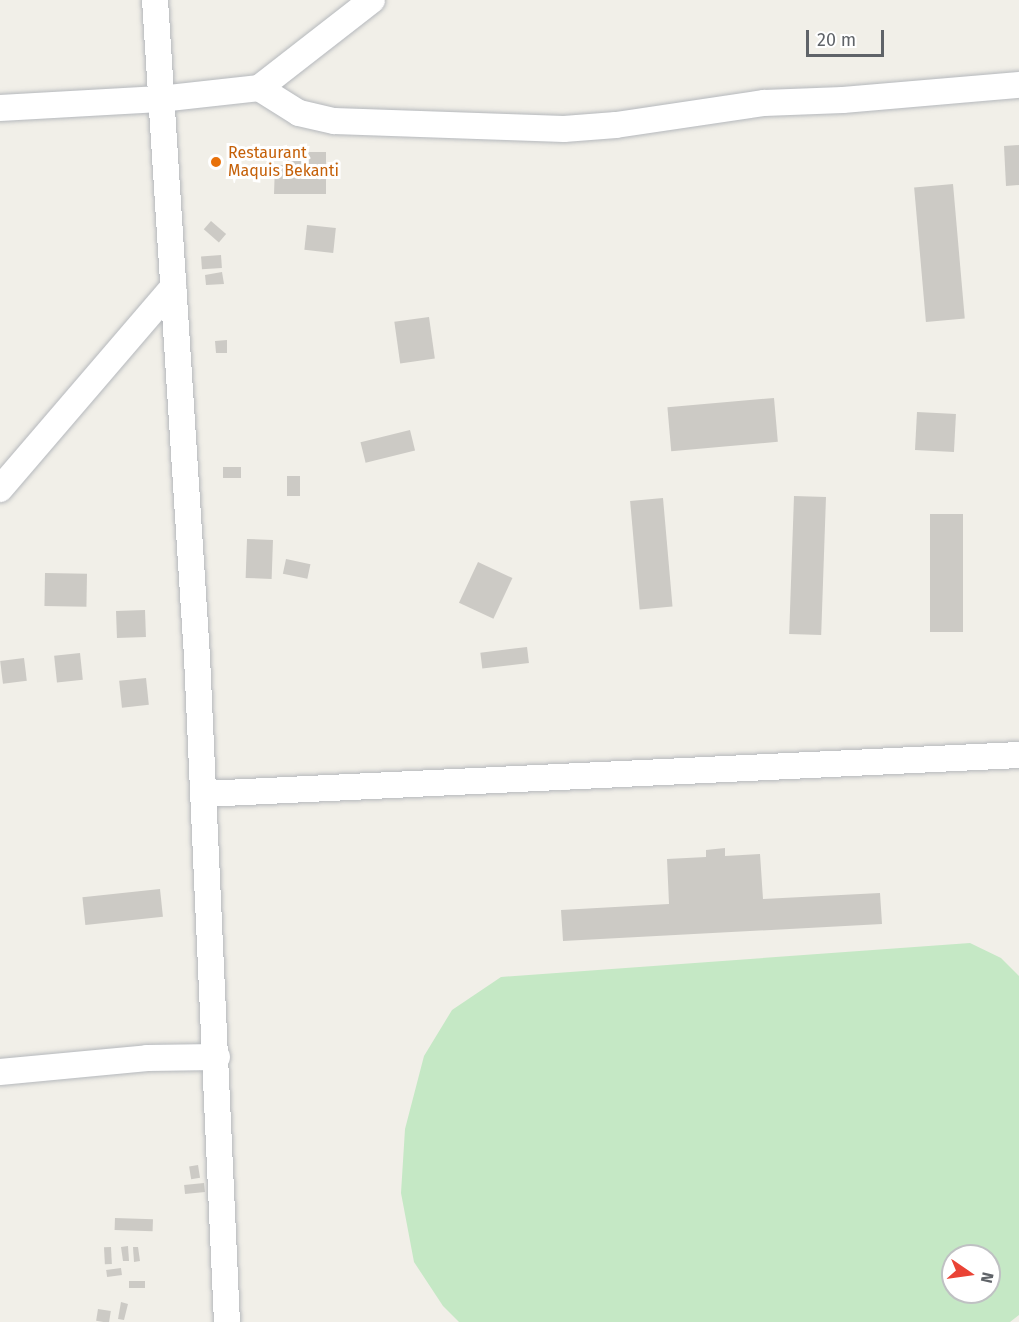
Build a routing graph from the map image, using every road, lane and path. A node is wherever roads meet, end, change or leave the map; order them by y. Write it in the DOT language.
graph roads {
  1 [pos="155,0"];
  2 [pos="372,0"];
  3 [pos="1019,85"];
  4 [pos="259,88"];
  5 [pos="160,99"];
  6 [pos="0,108"];
  7 [pos="173,287"];
  8 [pos="0,489"];
  9 [pos="1019,754"];
  10 [pos="204,794"];
  11 [pos="217,1057"];
  12 [pos="0,1072"];
  13 [pos="227,1322"];
  1 -- 5 [label="street"];
  2 -- 4 [label="street"];
  3 -- 4 [label="street"];
  4 -- 5 [label="street"];
  5 -- 6 [label="street"];
  5 -- 7 [label="street"];
  7 -- 8 [label="street"];
  7 -- 10 [label="street"];
  9 -- 10 [label="street"];
  10 -- 11 [label="street"];
  11 -- 12 [label="street"];
  11 -- 13 [label="street"];
}
